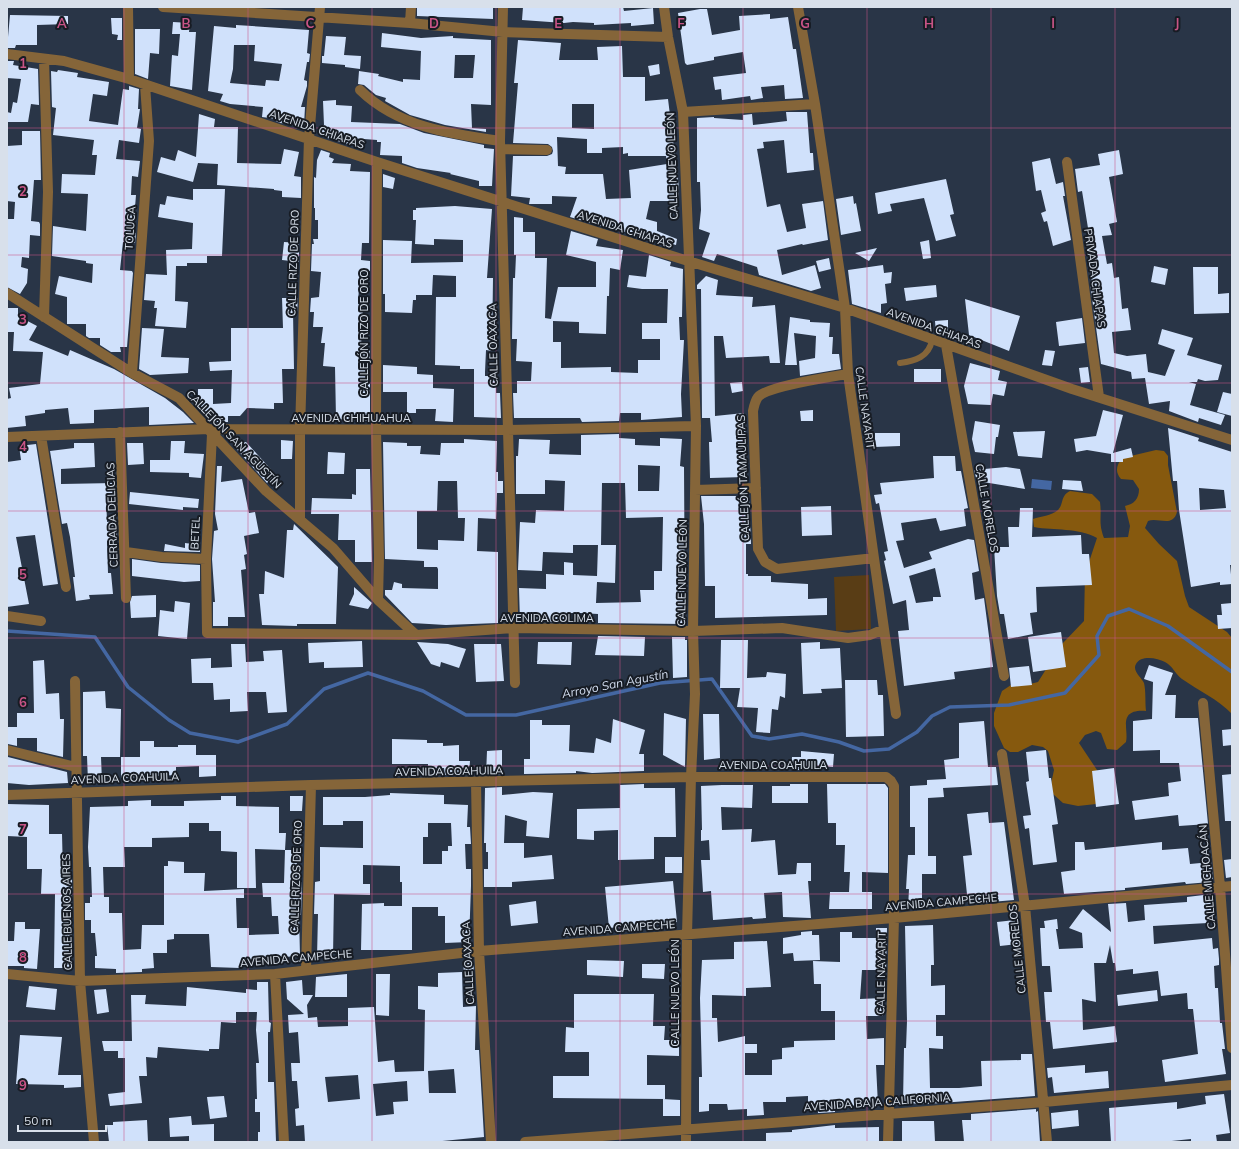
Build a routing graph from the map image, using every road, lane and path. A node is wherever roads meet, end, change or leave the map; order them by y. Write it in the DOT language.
graph roads {
  1 [pos="128,7"];
  2 [pos="163,7"];
  3 [pos="411,7"];
  4 [pos="503,7"];
  5 [pos="664,7"];
  6 [pos="798,7"];
  7 [pos="319,12"];
  8 [pos="410,22"];
  9 [pos="503,32"];
  10 [pos="668,37"];
  11 [pos="7,54"];
  12 [pos="44,59"];
  13 [pos="128,79"];
  14 [pos="145,85"];
  15 [pos="360,90"];
  16 [pos="815,104"];
  17 [pos="683,112"];
  18 [pos="309,138"];
  19 [pos="500,145"];
  20 [pos="547,150"];
  21 [pos="377,162"];
  22 [pos="1067,162"];
  23 [pos="502,202"];
  24 [pos="688,261"];
  25 [pos="7,293"];
  26 [pos="845,308"];
  27 [pos="44,317"];
  28 [pos="932,340"];
  29 [pos="946,345"];
  30 [pos="900,363"];
  31 [pos="132,373"];
  32 [pos="848,374"];
  33 [pos="1099,397"];
  34 [pos="696,426"];
  35 [pos="300,430"];
  36 [pos="376,430"];
  37 [pos="507,430"];
  38 [pos="120,432"];
  39 [pos="211,432"];
  40 [pos="41,436"];
  41 [pos="7,437"];
  42 [pos="1232,440"];
  43 [pos="756,488"];
  44 [pos="695,490"];
  45 [pos="300,520"];
  46 [pos="126,552"];
  47 [pos="874,558"];
  48 [pos="206,559"];
  49 [pos="66,587"];
  50 [pos="126,598"];
  51 [pos="378,600"];
  52 [pos="7,616"];
  53 [pos="41,621"];
  54 [pos="515,628"];
  55 [pos="884,629"];
  56 [pos="693,632"];
  57 [pos="207,633"];
  58 [pos="416,635"];
  59 [pos="1004,676"];
  60 [pos="75,681"];
  61 [pos="516,683"];
  62 [pos="1203,703"];
  63 [pos="896,714"];
  64 [pos="7,750"];
  65 [pos="1002,754"];
  66 [pos="76,767"];
  67 [pos="691,777"];
  68 [pos="891,780"];
  69 [pos="476,782"];
  70 [pos="311,785"];
  71 [pos="77,792"];
  72 [pos="7,795"];
  73 [pos="1232,886"];
  74 [pos="1220,887"];
  75 [pos="1025,906"];
  76 [pos="894,918"];
  77 [pos="687,935"];
  78 [pos="479,951"];
  79 [pos="306,970"];
  80 [pos="7,974"];
  81 [pos="275,974"];
  82 [pos="80,981"];
  83 [pos="1232,1048"];
  84 [pos="1232,1085"];
  85 [pos="1044,1102"];
  86 [pos="889,1113"];
  87 [pos="686,1129"];
  88 [pos="94,1142"];
  89 [pos="284,1142"];
  90 [pos="491,1142"];
  91 [pos="525,1142"];
  92 [pos="686,1142"];
  93 [pos="888,1142"];
  94 [pos="1047,1142"];
  1 -- 13 [label="street"];
  2 -- 7 [label="street"];
  3 -- 8 [label="street"];
  4 -- 9 [label="street, CALLE OAXACA"];
  5 -- 10 [label="street, CALLE NUEVO LEÓN"];
  6 -- 16 [label="street, CALLE NAYARIT"];
  7 -- 8 [label="street"];
  7 -- 18 [label="street, CALLE RIZO DE ORO"];
  8 -- 9 [label="street"];
  9 -- 10 [label="street"];
  9 -- 19 [label="street, CALLE OAXACA"];
  10 -- 17 [label="street, CALLE NUEVO LEÓN"];
  11 -- 12 [label="street, AVENIDA CHIAPAS"];
  12 -- 13 [label="street, AVENIDA CHIAPAS"];
  12 -- 27 [label="street"];
  13 -- 14 [label="street, AVENIDA CHIAPAS"];
  14 -- 18 [label="street, AVENIDA CHIAPAS"];
  14 -- 31 [label="street, TOLUCA"];
  15 -- 19 [label="street"];
  16 -- 17 [label="street"];
  16 -- 26 [label="street, CALLE NAYARIT"];
  17 -- 24 [label="street, CALLE NUEVO LEÓN"];
  18 -- 21 [label="street, AVENIDA CHIAPAS"];
  18 -- 35 [label="street, CALLE RIZO DE ORO"];
  19 -- 20 [label="street"];
  19 -- 23 [label="street, CALLE OAXACA"];
  21 -- 23 [label="street, AVENIDA CHIAPAS"];
  21 -- 36 [label="street, CALLEJÓN RIZO DE ORO"];
  22 -- 33 [label="street, PRIVADA CHIAPAS"];
  23 -- 24 [label="street, AVENIDA CHIAPAS"];
  23 -- 37 [label="street, CALLE OAXACA"];
  24 -- 26 [label="street, AVENIDA CHIAPAS"];
  24 -- 34 [label="street, CALLE NUEVO LEÓN"];
  25 -- 27 [label="street, CALLEJÓN SAN AGUSTÍN"];
  26 -- 28 [label="street, AVENIDA CHIAPAS"];
  26 -- 32 [label="street, CALLE NAYARIT"];
  27 -- 31 [label="street, CALLEJÓN SAN AGUSTÍN"];
  28 -- 29 [label="street, AVENIDA CHIAPAS"];
  28 -- 30 [label="lane"];
  29 -- 33 [label="street, AVENIDA CHIAPAS"];
  29 -- 59 [label="street, CALLE MORELOS"];
  31 -- 39 [label="street, CALLEJÓN SAN AGUSTÍN"];
  32 -- 43 [label="street, CALLEJÓN TAMAULIPAS"];
  32 -- 47 [label="street, CALLE NAYARIT"];
  33 -- 42 [label="street, AVENIDA CHIAPAS"];
  34 -- 37 [label="street, AVENIDA CHIHUAHUA"];
  34 -- 44 [label="street, CALLE NUEVO LEÓN"];
  35 -- 36 [label="street, AVENIDA CHIHUAHUA"];
  35 -- 39 [label="street, AVENIDA CHIHUAHUA"];
  35 -- 45 [label="street, CALLE RIZO DE ORO"];
  36 -- 37 [label="street, AVENIDA CHIHUAHUA"];
  36 -- 51 [label="street, CALLEJÓN RIZO DE ORO"];
  37 -- 54 [label="street, CALLE OAXACA"];
  38 -- 39 [label="street, AVENIDA CHIHUAHUA"];
  38 -- 40 [label="street, AVENIDA CHIHUAHUA"];
  38 -- 46 [label="street, CERRADA DELICIAS"];
  39 -- 45 [label="street, CALLEJÓN SAN AGUSTÍN"];
  39 -- 48 [label="street, BETEL"];
  40 -- 41 [label="street, AVENIDA CHIHUAHUA"];
  40 -- 49 [label="street"];
  43 -- 44 [label="street"];
  43 -- 47 [label="street, CALLEJÓN TAMAULIPAS"];
  44 -- 56 [label="street, CALLE NUEVO LEÓN"];
  45 -- 51 [label="street, CALLEJÓN SAN AGUSTÍN"];
  46 -- 48 [label="street"];
  46 -- 50 [label="street, CERRADA DELICIAS"];
  47 -- 55 [label="street, CALLE NAYARIT"];
  48 -- 57 [label="street, BETEL"];
  51 -- 58 [label="street, CALLEJÓN SAN AGUSTÍN"];
  52 -- 53 [label="street"];
  54 -- 56 [label="street, AVENIDA COLIMA"];
  54 -- 58 [label="street, AVENIDA COLIMA"];
  54 -- 61 [label="street, CALLE OAXACA"];
  55 -- 56 [label="street, AVENIDA COLIMA"];
  55 -- 63 [label="street, CALLE NAYARIT"];
  56 -- 67 [label="street, CALLE NUEVO LEÓN"];
  57 -- 58 [label="street, AVENIDA COLIMA"];
  60 -- 66 [label="street, CALLE BUENOS AIRES"];
  62 -- 74 [label="street, CALLE MICHOACÁN"];
  64 -- 66 [label="street"];
  65 -- 75 [label="street, CALLE MORELOS"];
  66 -- 71 [label="street, CALLE BUENOS AIRES"];
  67 -- 68 [label="street, AVENIDA COAHUILA"];
  67 -- 69 [label="street, AVENIDA COAHUILA"];
  67 -- 77 [label="street, CALLE NUEVO LEÓN"];
  68 -- 76 [label="street, CALLE NAYARIT"];
  69 -- 70 [label="street, AVENIDA COAHUILA"];
  69 -- 78 [label="street, CALLE OAXACA"];
  70 -- 71 [label="street, AVENIDA COAHUILA"];
  70 -- 79 [label="street, CALLE RIZOS DE ORO"];
  71 -- 72 [label="street, AVENIDA COAHUILA"];
  71 -- 82 [label="street, CALLE BUENOS AIRES"];
  73 -- 74 [label="street, AVENIDA CAMPECHE"];
  74 -- 75 [label="street, AVENIDA CAMPECHE"];
  74 -- 83 [label="street, CALLE MICHOACÁN"];
  75 -- 76 [label="street, AVENIDA CAMPECHE"];
  75 -- 85 [label="street, CALLE MORELOS"];
  76 -- 77 [label="street, AVENIDA CAMPECHE"];
  76 -- 86 [label="street, CALLE NAYARIT"];
  77 -- 78 [label="street, AVENIDA CAMPECHE"];
  77 -- 87 [label="street, CALLE NUEVO LEÓN"];
  78 -- 79 [label="street, AVENIDA CAMPECHE"];
  78 -- 90 [label="street, CALLE OAXACA"];
  79 -- 81 [label="street, AVENIDA CAMPECHE"];
  80 -- 82 [label="street, AVENIDA CAMPECHE"];
  81 -- 82 [label="street, AVENIDA CAMPECHE"];
  81 -- 89 [label="street"];
  82 -- 88 [label="street, CALLE BUENOS AIRES"];
  84 -- 85 [label="street, AVENIDA BAJA CALIFORNIA"];
  85 -- 86 [label="street, AVENIDA BAJA CALIFORNIA"];
  85 -- 94 [label="street, CALLE MORELOS"];
  86 -- 87 [label="street, AVENIDA BAJA CALIFORNIA"];
  86 -- 93 [label="street, CALLE NAYARIT"];
  87 -- 91 [label="street, AVENIDA BAJA CALIFORNIA"];
  87 -- 92 [label="street, CALLE NUEVO LEÓN"];
}
